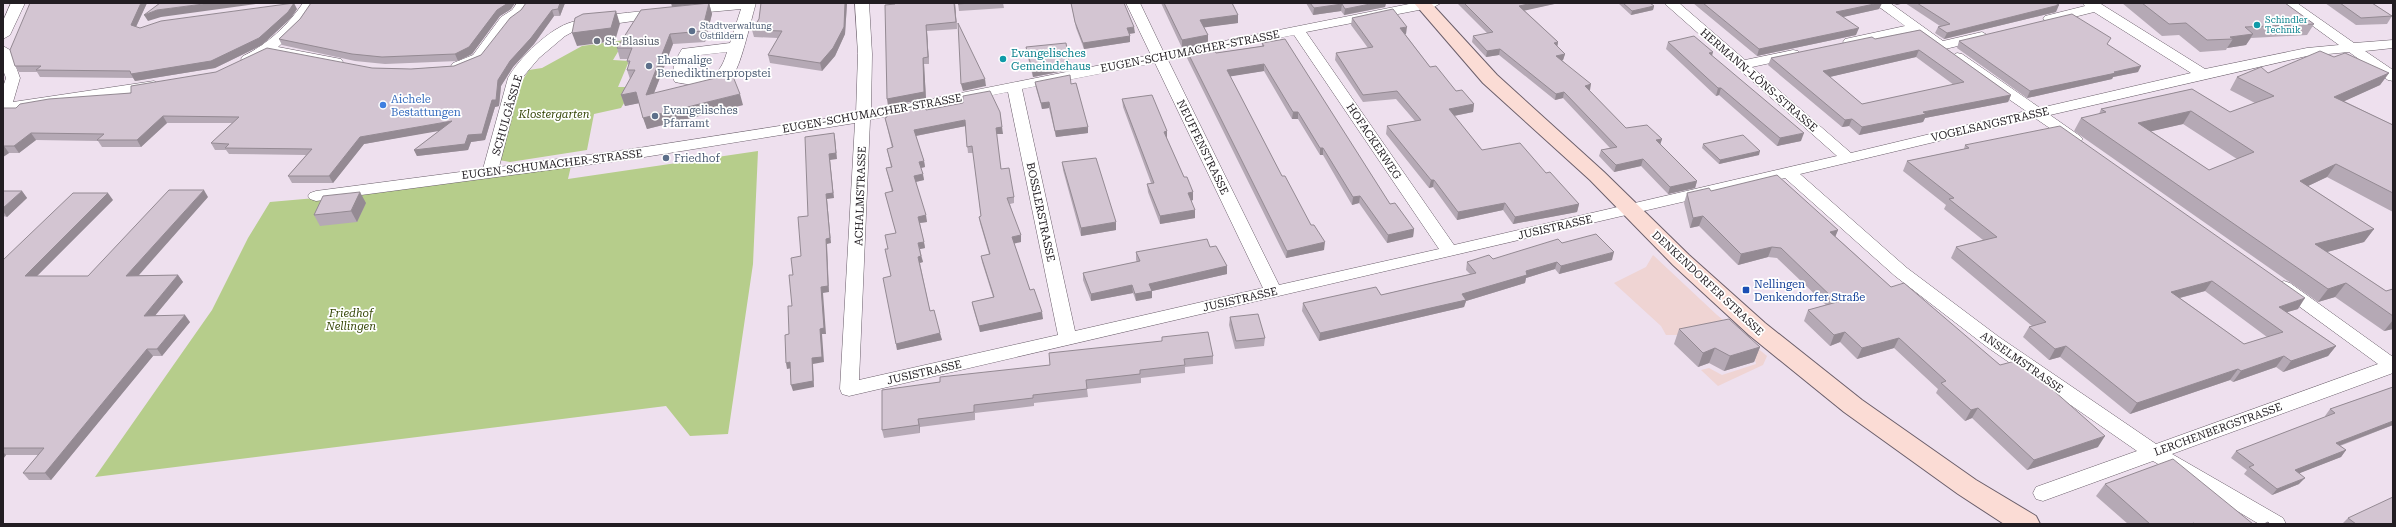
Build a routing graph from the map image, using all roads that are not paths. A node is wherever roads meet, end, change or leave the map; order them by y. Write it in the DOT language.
graph roads {
  1 [pos="18,3"];
  2 [pos="310,3"];
  3 [pos="524,3"];
  4 [pos="866,3"];
  5 [pos="1133,3"];
  6 [pos="1671,3"];
  7 [pos="1881,3"];
  8 [pos="2288,3"];
  9 [pos="749,4"];
  10 [pos="1427,4"];
  11 [pos="2093,5"];
  12 [pos="2038,22"];
  13 [pos="1917,28"];
  14 [pos="1298,30"];
  15 [pos="1993,33"];
  16 [pos="3,35"];
  17 [pos="1837,44"];
  18 [pos="2393,44"];
  19 [pos="1941,46"];
  20 [pos="735,47"];
  21 [pos="2351,47"];
  22 [pos="268,49"];
  23 [pos="3,50"];
  24 [pos="1807,51"];
  25 [pos="1159,57"];
  26 [pos="1742,64"];
  27 [pos="349,65"];
  28 [pos="236,66"];
  29 [pos="444,68"];
  30 [pos="2203,74"];
  31 [pos="2393,77"];
  32 [pos="171,82"];
  33 [pos="1014,86"];
  34 [pos="3,109"];
  35 [pos="2038,113"];
  36 [pos="863,116"];
  37 [pos="2087,147"];
  38 [pos="1848,157"];
  39 [pos="490,172"];
  40 [pos="1788,172"];
  41 [pos="316,196"];
  42 [pos="1630,209"];
  43 [pos="1449,251"];
  44 [pos="2270,277"];
  45 [pos="1273,291"];
  46 [pos="1068,339"];
  47 [pos="2393,366"];
  48 [pos="849,389"];
  49 [pos="2153,452"];
  50 [pos="2043,493"];
  51 [pos="2026,524"];
  52 [pos="2276,524"];
  1 -- 16 [label="street"];
  2 -- 22 [label="street"];
  3 -- 29 [label="street"];
  4 -- 36 [label="street, ACHALMSTRASSE"];
  5 -- 25 [label="street, NEUFFENSTRASSE"];
  6 -- 26 [label="street, HERMANN-LÖNS-STRASSE"];
  7 -- 13 [label="street"];
  8 -- 21 [label="street"];
  9 -- 20 [label="street"];
  9 -- 39 [label="street, SCHULGÄSSLE"];
  10 -- 14 [label="street, EUGEN-SCHUMACHER-STRASSE"];
  10 -- 42 [label="main road, DENKENDORFER STRASSE"];
  11 -- 12 [label="street"];
  11 -- 30 [label="street"];
  13 -- 17 [label="street"];
  13 -- 19 [label="street"];
  14 -- 25 [label="street, EUGEN-SCHUMACHER-STRASSE"];
  14 -- 43 [label="street, HOFACKERWEG"];
  15 -- 19 [label="street"];
  18 -- 21 [label="street, VOGELSANGSTRASSE"];
  19 -- 35 [label="street"];
  21 -- 30 [label="street, VOGELSANGSTRASSE"];
  21 -- 31 [label="street"];
  22 -- 27 [label="street"];
  22 -- 28 [label="street"];
  23 -- 34 [label="street"];
  24 -- 26 [label="street"];
  25 -- 33 [label="street, EUGEN-SCHUMACHER-STRASSE"];
  25 -- 45 [label="street, NEUFFENSTRASSE"];
  26 -- 38 [label="street, HERMANN-LÖNS-STRASSE"];
  30 -- 35 [label="street, VOGELSANGSTRASSE"];
  32 -- 34 [label="street"];
  33 -- 36 [label="street, EUGEN-SCHUMACHER-STRASSE"];
  33 -- 46 [label="street, BOSSLERSTRASSE"];
  35 -- 37 [label="street"];
  35 -- 38 [label="street, VOGELSANGSTRASSE"];
  36 -- 39 [label="street, EUGEN-SCHUMACHER-STRASSE"];
  36 -- 48 [label="street, ACHALMSTRASSE"];
  38 -- 40 [label="street, VOGELSANGSTRASSE"];
  39 -- 41 [label="street, EUGEN-SCHUMACHER-STRASSE"];
  40 -- 42 [label="street, VOGELSANGSTRASSE"];
  40 -- 49 [label="street, ANSELMSTRASSE"];
  42 -- 43 [label="street, JUSISTRASSE"];
  42 -- 51 [label="main road, DENKENDORFER STRASSE"];
  43 -- 45 [label="street, JUSISTRASSE"];
  44 -- 47 [label="street"];
  45 -- 46 [label="street, JUSISTRASSE"];
  46 -- 48 [label="street, JUSISTRASSE"];
  47 -- 49 [label="street, LERCHENBERGSTRASSE"];
  49 -- 50 [label="street, LERCHENBERGSTRASSE"];
  49 -- 52 [label="street, ANSELMSTRASSE"];
}
